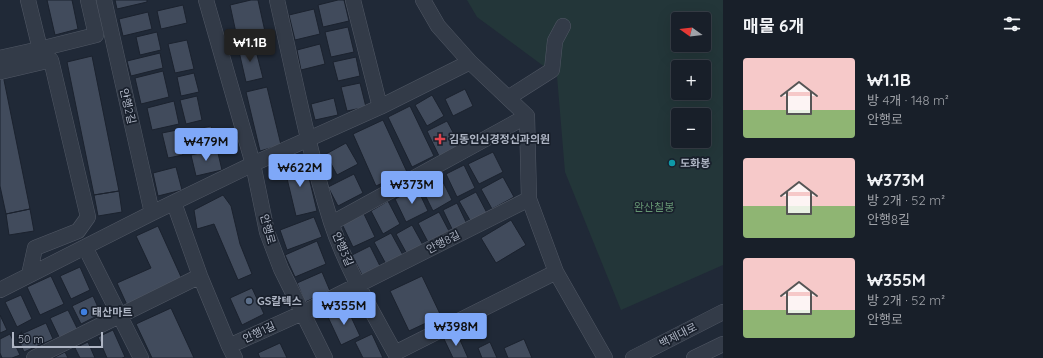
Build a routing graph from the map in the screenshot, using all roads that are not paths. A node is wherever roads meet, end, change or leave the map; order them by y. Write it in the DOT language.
graph roads {
  1 [pos="28,0"];
  2 [pos="88,0"];
  3 [pos="104,0"];
  4 [pos="206,0"];
  5 [pos="353,0"];
  6 [pos="423,0"];
  7 [pos="278,5"];
  8 [pos="563,26"];
  9 [pos="40,49"];
  10 [pos="0,58"];
  11 [pos="470,62"];
  12 [pos="0,72"];
  13 [pos="508,98"];
  14 [pos="380,106"];
  15 [pos="527,116"];
  16 [pos="308,139"];
  17 [pos="253,164"];
  18 [pos="529,199"];
  19 [pos="174,203"];
  20 [pos="152,213"];
  21 [pos="332,223"];
  22 [pos="85,247"];
  23 [pos="556,272"];
  24 [pos="29,275"];
  25 [pos="200,276"];
  26 [pos="358,285"];
  27 [pos="0,290"];
  28 [pos="723,312"];
  29 [pos="302,313"];
  30 [pos="120,316"];
  31 [pos="723,344"];
  32 [pos="232,352"];
  33 [pos="138,353"];
  34 [pos="34,358"];
  35 [pos="325,358"];
  36 [pos="605,358"];
  37 [pos="633,358"];
  38 [pos="694,358"];
  1 -- 9 [label="street"];
  2 -- 9 [label="street"];
  3 -- 20 [label="street, 안행2길"];
  4 -- 17 [label="street, 안행로"];
  5 -- 14 [label="street"];
  6 -- 11 [label="street"];
  7 -- 16 [label="street, 안행3길"];
  8 -- 13 [label="street"];
  9 -- 10 [label="street"];
  11 -- 13 [label="street"];
  11 -- 14 [label="street"];
  12 -- 24 [label="street"];
  13 -- 15 [label="street"];
  14 -- 16 [label="street"];
  15 -- 18 [label="street"];
  15 -- 21 [label="street"];
  16 -- 17 [label="street"];
  16 -- 21 [label="street, 안행3길"];
  17 -- 19 [label="street"];
  17 -- 29 [label="street, 안행로"];
  18 -- 23 [label="street"];
  18 -- 26 [label="street, 안행8길"];
  19 -- 20 [label="street"];
  19 -- 25 [label="street"];
  20 -- 22 [label="street"];
  21 -- 26 [label="street, 안행3길"];
  22 -- 24 [label="street"];
  22 -- 30 [label="street"];
  23 -- 26 [label="street, 안행3길"];
  23 -- 36 [label="street"];
  24 -- 27 [label="street"];
  25 -- 30 [label="street"];
  25 -- 32 [label="street"];
  26 -- 29 [label="street, 안행8길"];
  28 -- 37 [label="street, 백제대로"];
  29 -- 32 [label="street, 안행1길"];
  29 -- 35 [label="street, 안행로"];
  30 -- 33 [label="street"];
  30 -- 34 [label="street"];
  31 -- 38 [label="street"];
}
